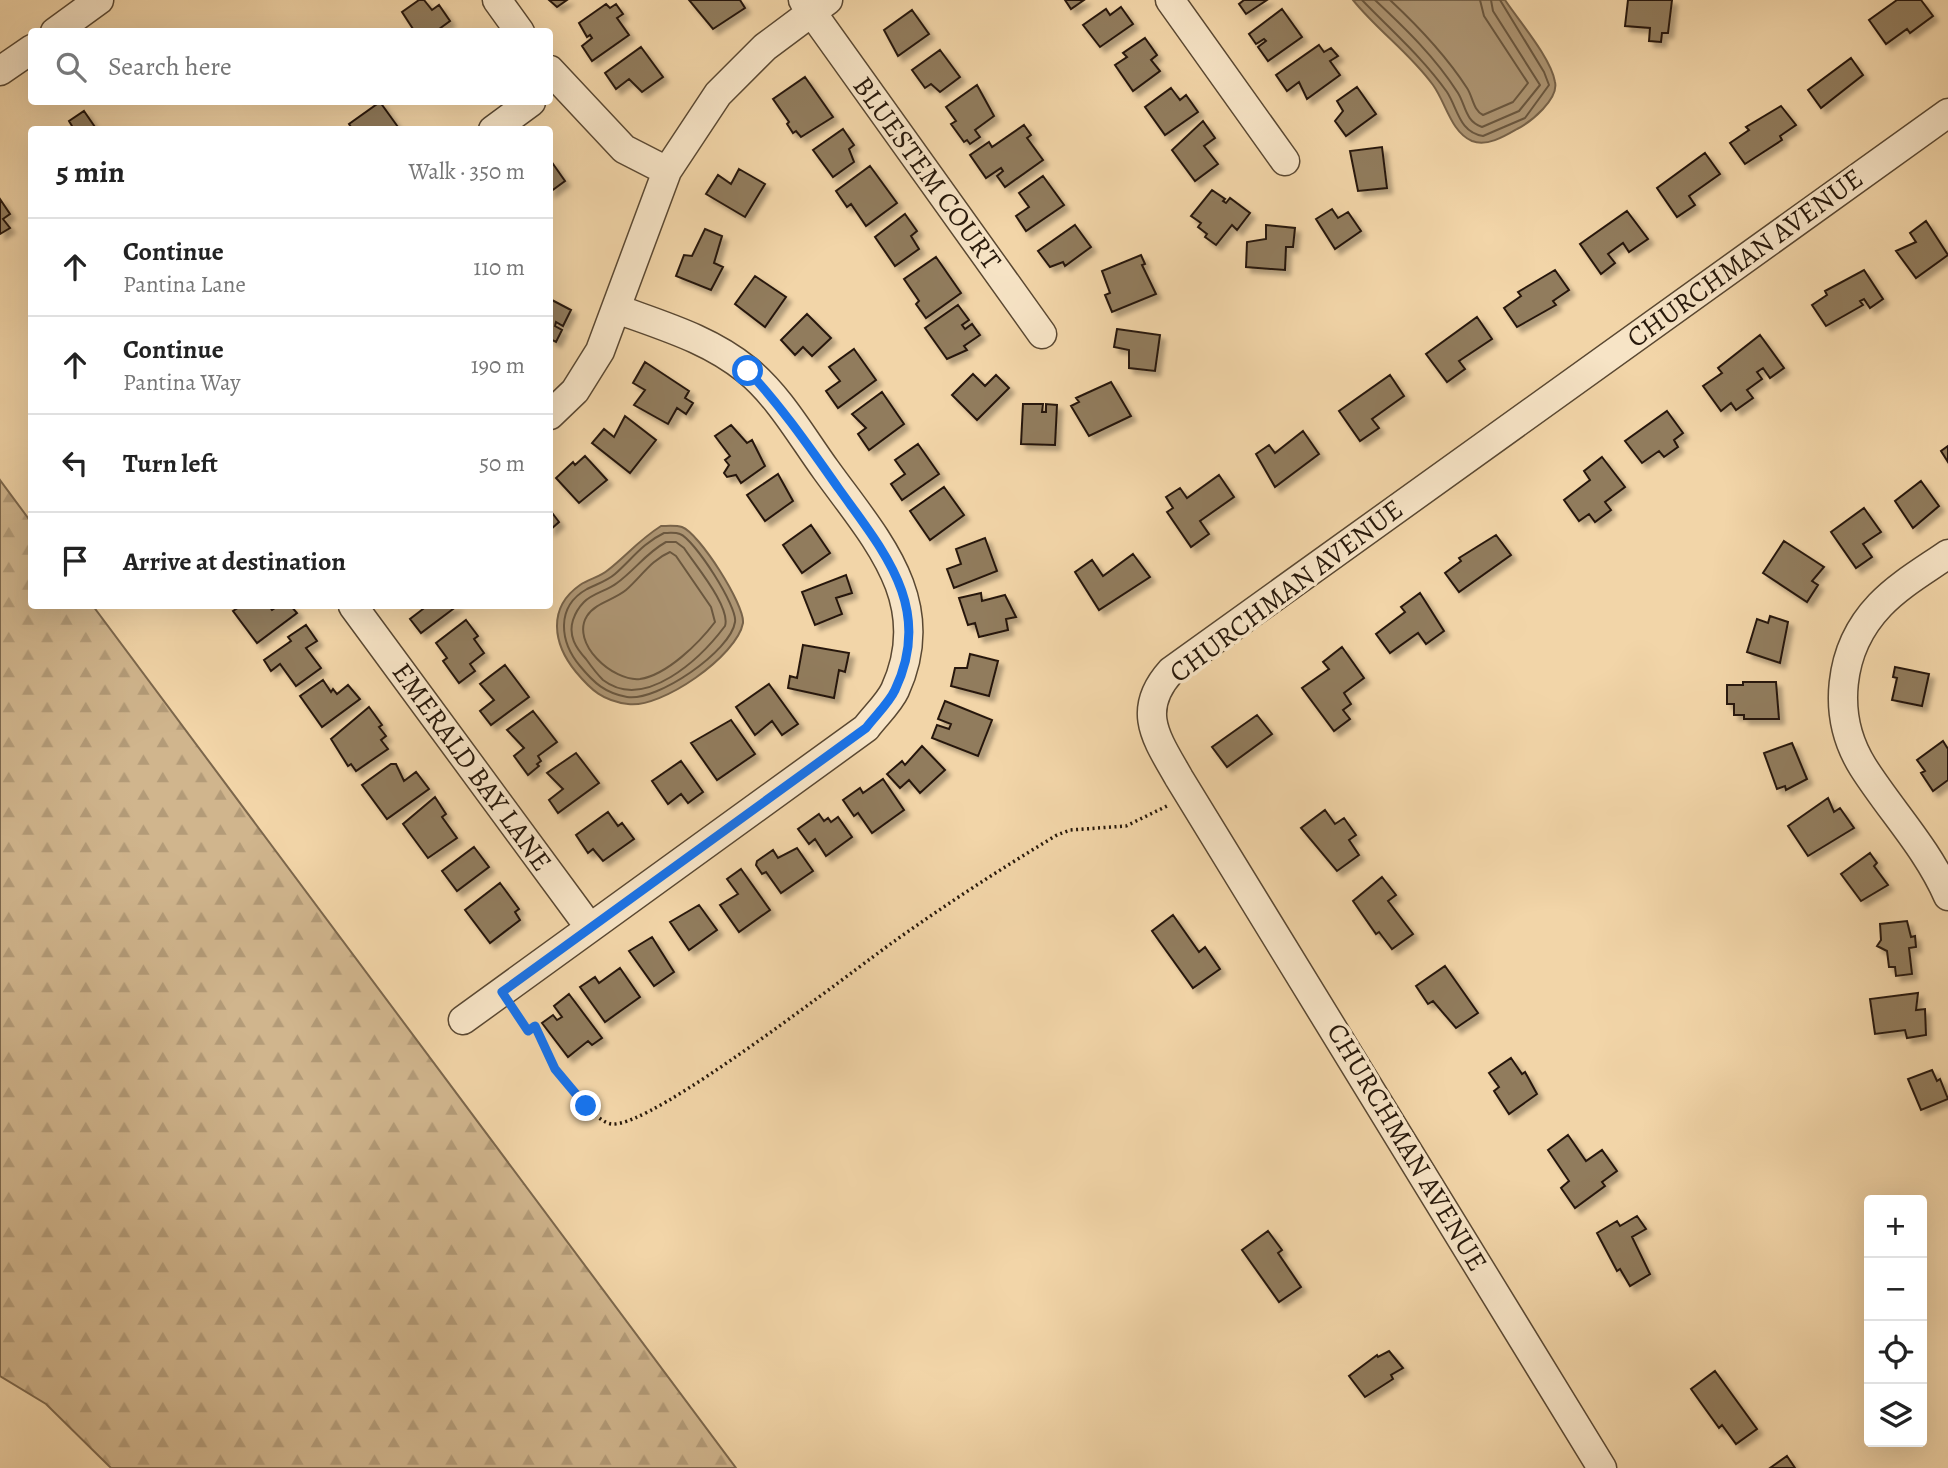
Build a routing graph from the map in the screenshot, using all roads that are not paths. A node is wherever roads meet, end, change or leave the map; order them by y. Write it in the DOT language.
graph roads {
  1 [pos="497,0"];
  2 [pos="1170,0"];
  3 [pos="814,4"];
  4 [pos="517,28"];
  5 [pos="28,52"];
  6 [pos="0,71"];
  7 [pos="553,81"];
  8 [pos="527,105"];
  9 [pos="1948,113"];
  10 [pos="498,126"];
  11 [pos="1285,160"];
  12 [pos="667,171"];
  13 [pos="617,309"];
  14 [pos="1042,334"];
  15 [pos="553,412"];
  16 [pos="1948,554"];
  17 [pos="355,609"];
  18 [pos="1948,896"];
  19 [pos="590,928"];
  20 [pos="463,1020"];
  21 [pos="1602,1468"];
  1 -- 4 [label="street"];
  2 -- 11 [label="street"];
  3 -- 12 [label="street"];
  3 -- 14 [label="street, BLUESTEM COURT"];
  5 -- 6 [label="street"];
  7 -- 12 [label="street"];
  8 -- 10 [label="street"];
  9 -- 21 [label="street, CHURCHMAN AVENUE"];
  12 -- 13 [label="street"];
  13 -- 15 [label="street"];
  13 -- 19 [label="street"];
  16 -- 18 [label="street"];
  17 -- 19 [label="street, EMERALD BAY LANE"];
  19 -- 20 [label="street"];
}
